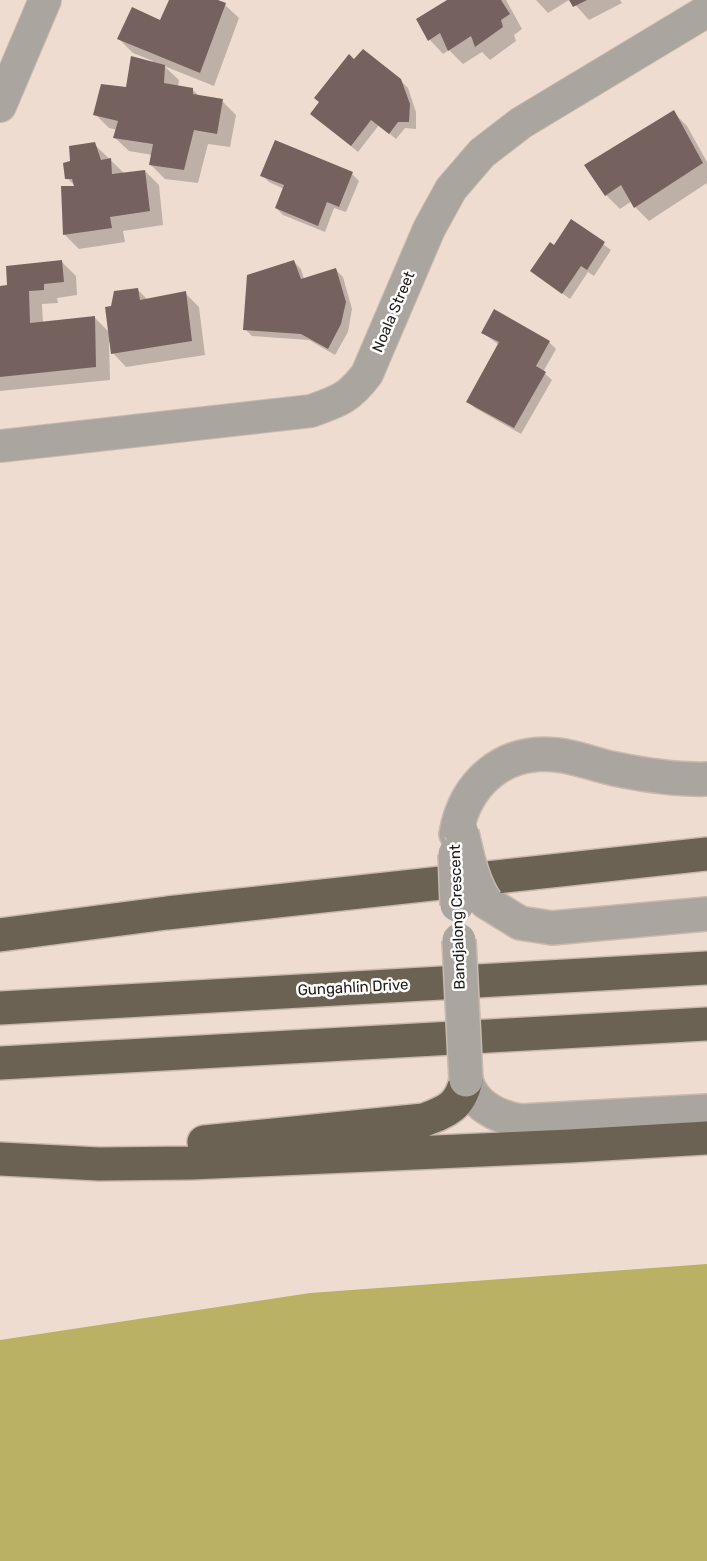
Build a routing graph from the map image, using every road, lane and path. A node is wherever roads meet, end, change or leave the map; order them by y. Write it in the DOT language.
graph roads {
  1 [pos="45,0"];
  2 [pos="707,11"];
  3 [pos="0,106"];
  4 [pos="0,446"];
  5 [pos="707,779"];
  6 [pos="707,854"];
  7 [pos="472,904"];
  8 [pos="707,914"];
  9 [pos="0,935"];
  10 [pos="707,969"];
  11 [pos="0,1008"];
  12 [pos="707,1024"];
  13 [pos="0,1063"];
  14 [pos="466,1080"];
  15 [pos="707,1111"];
  16 [pos="707,1138"];
  17 [pos="0,1145"];
  18 [pos="0,1159"];
  1 -- 3 [label="street"];
  2 -- 4 [label="street, Noala Street"];
  5 -- 7 [label="street, Bandjalong Crescent, bridge"];
  6 -- 9 [label="highway"];
  7 -- 8 [label="street"];
  7 -- 14 [label="street, Bandjalong Crescent, bridge"];
  10 -- 11 [label="highway, Gungahlin Drive"];
  12 -- 13 [label="highway"];
  14 -- 15 [label="street"];
  14 -- 17 [label="highway"];
  16 -- 18 [label="highway"];
}
